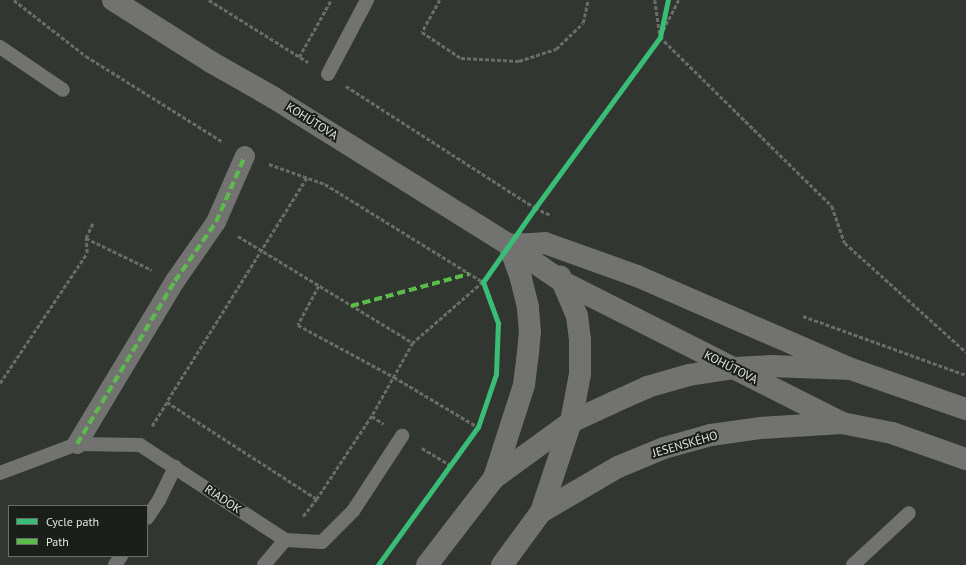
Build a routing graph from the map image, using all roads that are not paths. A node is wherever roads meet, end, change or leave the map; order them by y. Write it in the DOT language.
graph roads {
  1 [pos="113,0"];
  2 [pos="367,0"];
  3 [pos="0,46"];
  4 [pos="328,74"];
  5 [pos="63,90"];
  6 [pos="245,156"];
  7 [pos="545,243"];
  8 [pos="509,245"];
  9 [pos="563,282"];
  10 [pos="734,368"];
  11 [pos="851,369"];
  12 [pos="966,409"];
  13 [pos="571,422"];
  14 [pos="842,423"];
  15 [pos="402,436"];
  16 [pos="76,444"];
  17 [pos="966,459"];
  18 [pos="175,467"];
  19 [pos="0,473"];
  20 [pos="494,478"];
  21 [pos="541,512"];
  22 [pos="909,513"];
  23 [pos="148,516"];
  24 [pos="285,540"];
  25 [pos="264,565"];
  26 [pos="427,565"];
  27 [pos="502,565"];
  28 [pos="853,565"];
  1 -- 8 [label="main road, KOHÚTOVA"];
  2 -- 4 [label="lane"];
  3 -- 5 [label="lane"];
  6 -- 16 [label="street"];
  7 -- 8 [label="main road"];
  7 -- 9 [label="main road, JESENSKÉHO"];
  7 -- 11 [label="main road"];
  8 -- 9 [label="main road, KOHÚTOVA"];
  8 -- 20 [label="main road"];
  9 -- 10 [label="main road, KOHÚTOVA"];
  9 -- 13 [label="main road, JESENSKÉHO"];
  10 -- 11 [label="main road"];
  10 -- 13 [label="main road"];
  10 -- 14 [label="main road, KOHÚTOVA"];
  11 -- 12 [label="main road"];
  13 -- 20 [label="main road"];
  13 -- 21 [label="main road, JESENSKÉHO"];
  14 -- 17 [label="main road, KOHÚTOVA"];
  14 -- 21 [label="main road, JESENSKÉHO"];
  15 -- 24 [label="lane"];
  16 -- 18 [label="lane, RIADOK"];
  16 -- 19 [label="lane"];
  18 -- 23 [label="lane"];
  18 -- 24 [label="lane, RIADOK"];
  20 -- 26 [label="main road"];
  21 -- 27 [label="main road, JESENSKÉHO"];
  22 -- 28 [label="lane"];
  24 -- 25 [label="lane"];
}
